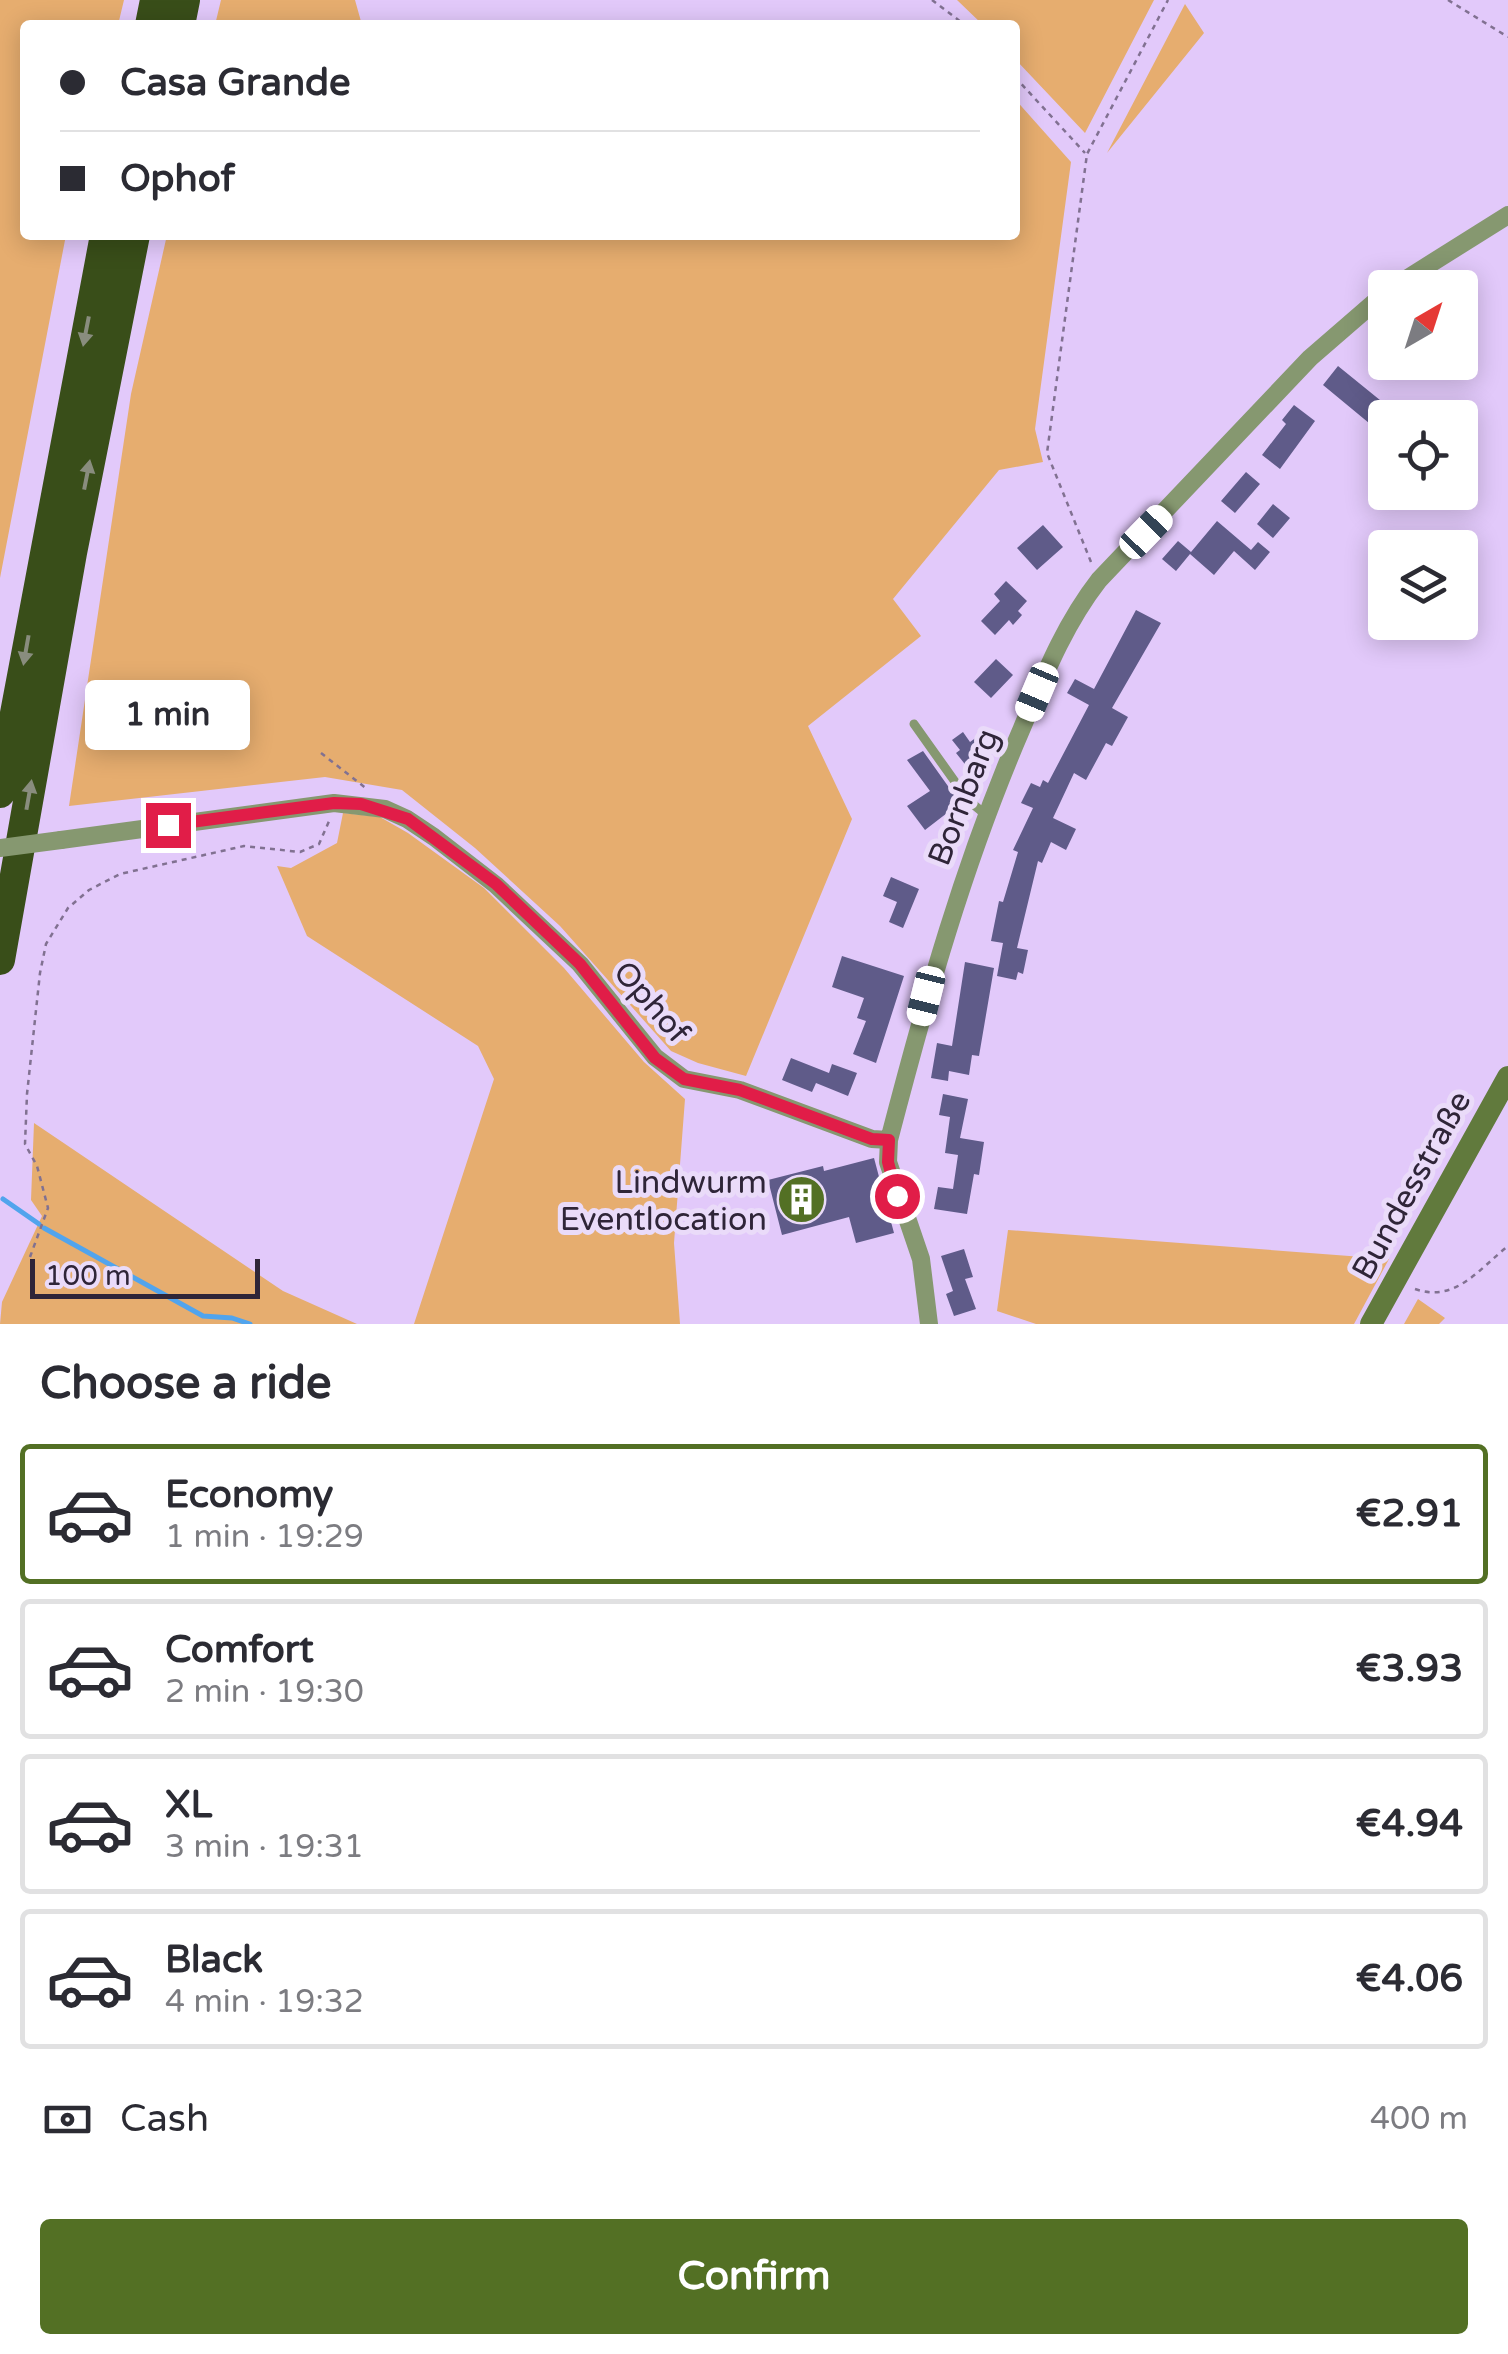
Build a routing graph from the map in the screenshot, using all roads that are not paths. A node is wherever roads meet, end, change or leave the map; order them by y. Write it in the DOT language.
graph roads {
  1 [pos="1508,214"];
  2 [pos="104,240"];
  3 [pos="134,240"];
  4 [pos="1420,270"];
  5 [pos="1368,307"];
  6 [pos="914,724"];
  7 [pos="0,793"];
  8 [pos="986,815"];
  9 [pos="0,848"];
  10 [pos="0,960"];
  11 [pos="1508,1077"];
  12 [pos="889,1140"];
  13 [pos="929,1324"];
  14 [pos="1372,1324"];
  1 -- 4 [label="street"];
  2 -- 7 [label="highway, one-way"];
  10 -- 3 [label="highway, one-way"];
  5 -- 8 [label="street, Bornbarg"];
  6 -- 8 [label="lane"];
  8 -- 12 [label="street, Bornbarg"];
  9 -- 12 [label="street, Ophof, bridge"];
  11 -- 14 [label="street, Bundesstraße"];
  12 -- 13 [label="street, Bornbarg"];
}
